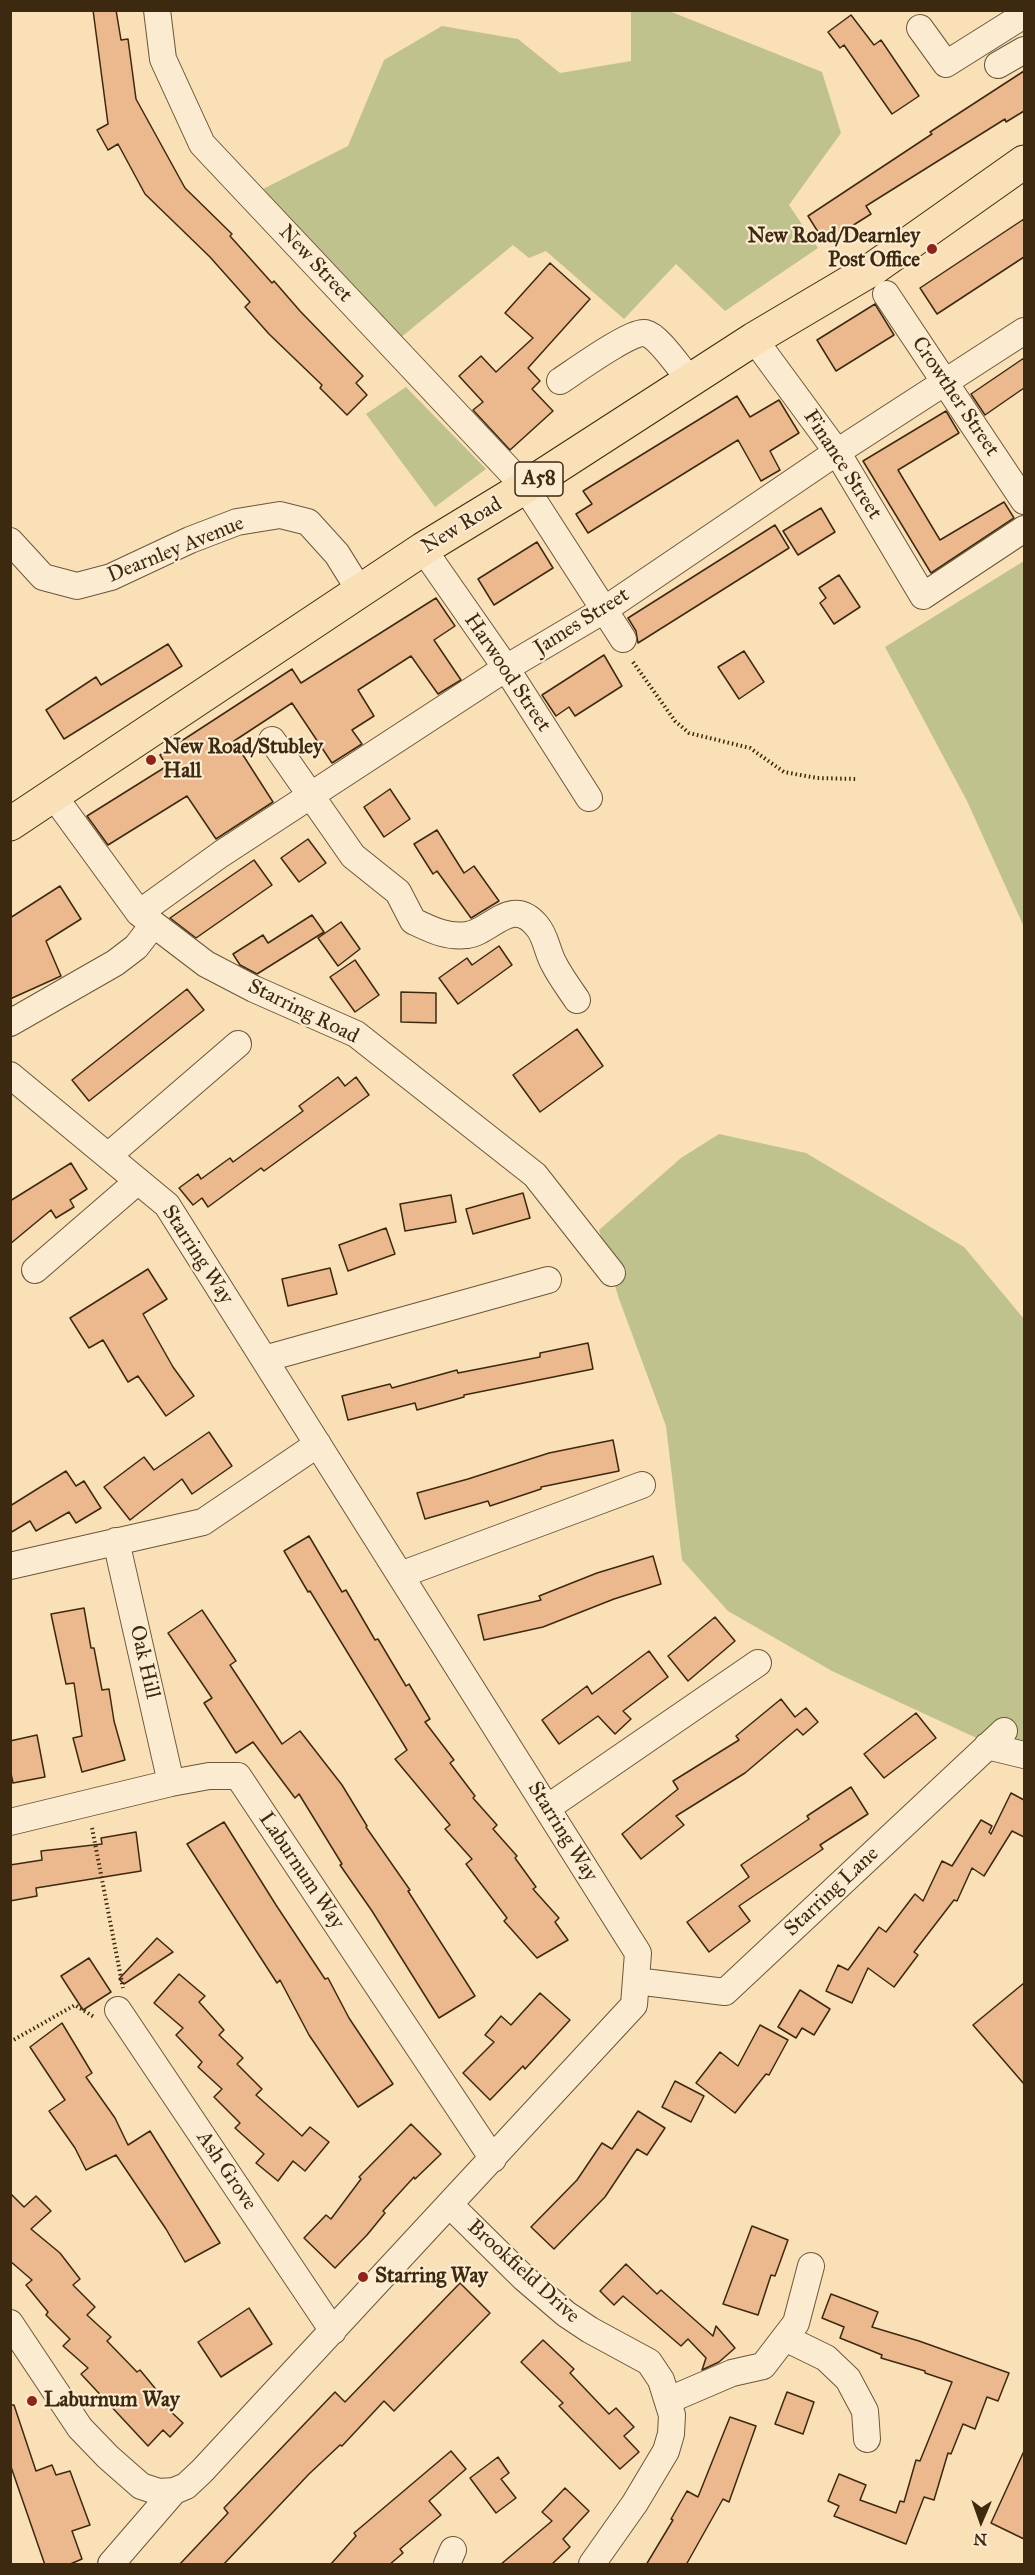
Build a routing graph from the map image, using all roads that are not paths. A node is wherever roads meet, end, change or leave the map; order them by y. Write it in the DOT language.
graph roads {
  1 [pos="157,10"];
  2 [pos="1024,15"];
  3 [pos="920,28"];
  4 [pos="1024,50"];
  5 [pos="998,65"];
  6 [pos="1024,162"];
  7 [pos="886,294"];
  8 [pos="1024,331"];
  9 [pos="754,339"];
  10 [pos="690,380"];
  11 [pos="560,381"];
  12 [pos="945,383"];
  13 [pos="837,452"];
  14 [pos="525,488"];
  15 [pos="1024,501"];
  16 [pos="1024,529"];
  17 [pos="10,541"];
  18 [pos="423,549"];
  19 [pos="360,591"];
  20 [pos="604,610"];
  21 [pos="623,639"];
  22 [pos="506,668"];
  23 [pos="272,740"];
  24 [pos="53,795"];
  25 [pos="309,796"];
  26 [pos="589,798"];
  27 [pos="10,824"];
  28 [pos="146,919"];
  29 [pos="577,1000"];
  30 [pos="10,1023"];
  31 [pos="238,1044"];
  32 [pos="10,1075"];
  33 [pos="108,1156"];
  34 [pos="138,1181"];
  35 [pos="35,1270"];
  36 [pos="612,1273"];
  37 [pos="548,1281"];
  38 [pos="264,1359"];
  39 [pos="318,1444"];
  40 [pos="642,1485"];
  41 [pos="116,1541"];
  42 [pos="10,1566"];
  43 [pos="400,1575"];
  44 [pos="758,1663"];
  45 [pos="1024,1755"];
  46 [pos="171,1783"];
  47 [pos="547,1808"];
  48 [pos="10,1822"];
  49 [pos="636,1981"];
  50 [pos="118,2010"];
  51 [pos="493,2159"];
  52 [pos="450,2205"];
  53 [pos="811,2266"];
  54 [pos="10,2324"];
  55 [pos="333,2331"];
  56 [pos="785,2338"];
  57 [pos="669,2400"];
  58 [pos="867,2439"];
  59 [pos="174,2491"];
  60 [pos="111,2565"];
  61 [pos="592,2565"];
  1 -- 14 [label="street, New Street"];
  2 -- 3 [label="street"];
  4 -- 5 [label="street"];
  6 -- 9 [label="highway, New Road / A58"];
  7 -- 12 [label="street, Crowther Street"];
  8 -- 12 [label="street, James Street"];
  9 -- 10 [label="highway, New Road / A58"];
  9 -- 13 [label="street, Finance Street"];
  10 -- 11 [label="street"];
  10 -- 14 [label="highway, New Road / A58"];
  12 -- 13 [label="street, James Street"];
  12 -- 15 [label="street, Crowther Street"];
  13 -- 16 [label="street, Finance Street"];
  13 -- 20 [label="street, James Street"];
  14 -- 18 [label="highway, New Road / A58"];
  14 -- 20 [label="street, New Street"];
  17 -- 19 [label="street, Dearnley Avenue"];
  18 -- 19 [label="highway, New Road / A58"];
  18 -- 22 [label="street, Harwood Street"];
  19 -- 24 [label="highway, New Road / A58"];
  20 -- 21 [label="street, New Street"];
  20 -- 22 [label="street, James Street"];
  22 -- 25 [label="street, James Street"];
  22 -- 26 [label="street, Harwood Street"];
  23 -- 25 [label="street"];
  24 -- 27 [label="highway, A58"];
  24 -- 28 [label="street, Starring Road"];
  25 -- 28 [label="street, James Street"];
  25 -- 29 [label="street"];
  28 -- 30 [label="street, James Street"];
  28 -- 36 [label="street, Starring Road"];
  31 -- 33 [label="street"];
  32 -- 33 [label="street, Starring Way"];
  33 -- 34 [label="street, Starring Way"];
  34 -- 35 [label="street"];
  34 -- 38 [label="street, Starring Way"];
  37 -- 38 [label="street"];
  38 -- 39 [label="street, Starring Way"];
  39 -- 41 [label="street"];
  39 -- 43 [label="street, Starring Way"];
  40 -- 43 [label="street"];
  41 -- 42 [label="street"];
  41 -- 46 [label="street, Oak Hill"];
  43 -- 47 [label="street, Starring Way"];
  44 -- 47 [label="street"];
  45 -- 49 [label="street, Starring Lane"];
  46 -- 48 [label="street, Laburnum Way"];
  46 -- 51 [label="street, Laburnum Way"];
  47 -- 49 [label="street, Starring Way"];
  49 -- 51 [label="street, Starring Way"];
  50 -- 55 [label="street, Ash Grove"];
  51 -- 52 [label="street, Starring Way"];
  52 -- 55 [label="street, Starring Way"];
  52 -- 57 [label="street, Brookfield Drive"];
  53 -- 56 [label="street"];
  54 -- 59 [label="street"];
  55 -- 59 [label="street, Starring Way"];
  56 -- 57 [label="street"];
  56 -- 58 [label="street"];
  57 -- 61 [label="street, Brookfield Drive"];
  59 -- 60 [label="street, Starring Way"];
}
